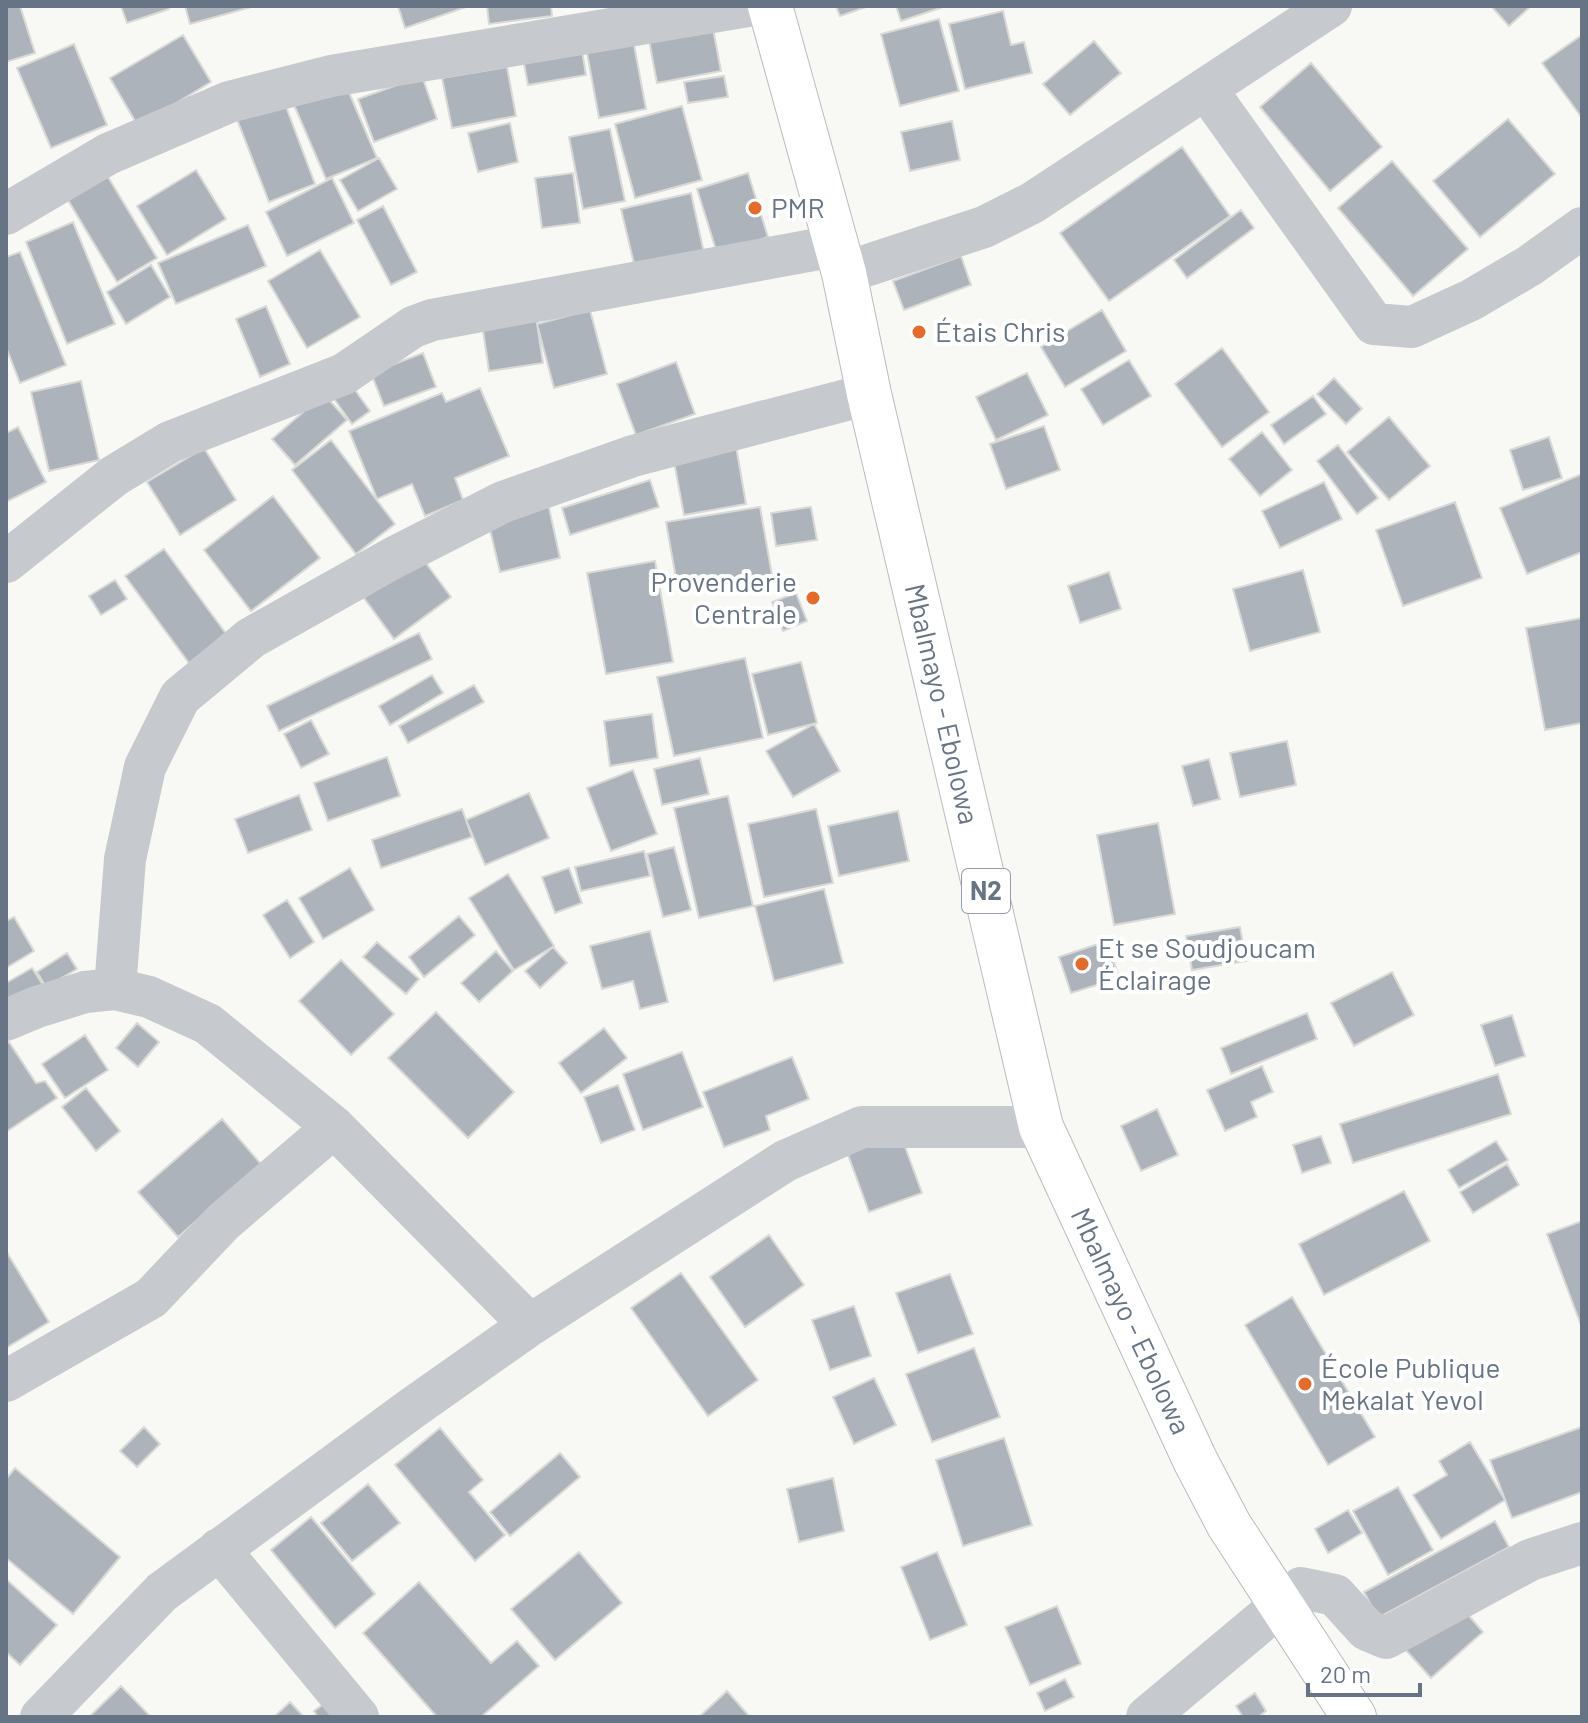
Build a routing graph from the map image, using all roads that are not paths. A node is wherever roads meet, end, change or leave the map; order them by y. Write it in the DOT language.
graph roads {
  1 [pos="748,6"];
  2 [pos="770,6"];
  3 [pos="1331,6"];
  4 [pos="1206,89"];
  5 [pos="6,214"];
  6 [pos="1582,228"];
  7 [pos="839,260"];
  8 [pos="869,394"];
  9 [pos="6,562"];
  10 [pos="115,989"];
  11 [pos="6,1020"];
  12 [pos="334,1127"];
  13 [pos="1041,1127"];
  14 [pos="530,1325"];
  15 [pos="6,1381"];
  16 [pos="1582,1543"];
  17 [pos="219,1549"];
  18 [pos="1283,1605"];
  19 [pos="41,1717"];
  20 [pos="358,1717"];
  21 [pos="1147,1717"];
  22 [pos="1354,1717"];
  1 -- 5 [label="street"];
  2 -- 7 [label="highway, Mbalmayo - Ebolowa / N2"];
  3 -- 4 [label="street"];
  4 -- 6 [label="street"];
  4 -- 7 [label="street"];
  7 -- 8 [label="highway, Mbalmayo - Ebolowa / N2"];
  7 -- 9 [label="street"];
  8 -- 10 [label="street"];
  8 -- 13 [label="highway, Mbalmayo - Ebolowa / N2"];
  10 -- 11 [label="street"];
  10 -- 12 [label="street"];
  12 -- 14 [label="street"];
  12 -- 15 [label="street"];
  13 -- 14 [label="street"];
  13 -- 18 [label="highway, Mbalmayo - Ebolowa / N2"];
  14 -- 17 [label="street"];
  16 -- 18 [label="street"];
  17 -- 19 [label="street"];
  17 -- 20 [label="street"];
  18 -- 21 [label="street"];
  18 -- 22 [label="highway, Mbalmayo - Ebolowa / N2"];
}
